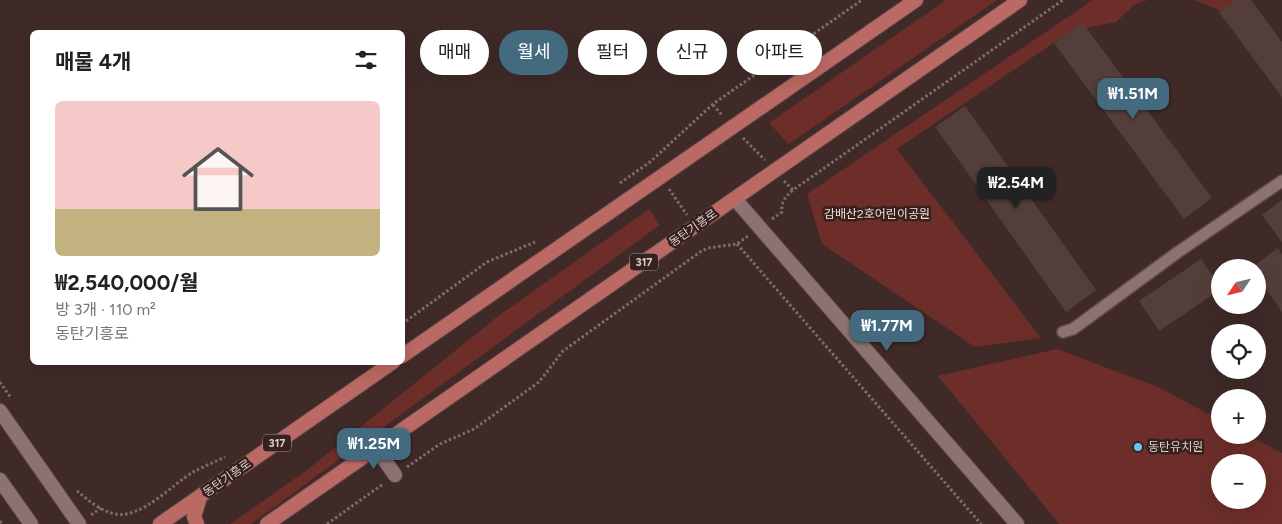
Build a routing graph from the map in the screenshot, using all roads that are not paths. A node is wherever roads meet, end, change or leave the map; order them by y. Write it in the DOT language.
graph roads {
  1 [pos="916,0"];
  2 [pos="1020,0"];
  3 [pos="1282,181"];
  4 [pos="735,199"];
  5 [pos="1063,332"];
  6 [pos="405,354"];
  7 [pos="389,365"];
  8 [pos="0,411"];
  9 [pos="376,448"];
  10 [pos="395,476"];
  11 [pos="0,480"];
  12 [pos="200,497"];
  13 [pos="31,524"];
  14 [pos="79,524"];
  15 [pos="160,524"];
  16 [pos="197,524"];
  17 [pos="267,524"];
  18 [pos="1017,524"];
  1 -- 6 [label="main road"];
  2 -- 4 [label="main road, 동탄기흥로 / 317"];
  3 -- 5 [label="lane"];
  4 -- 9 [label="main road, 동탄기흥로 / 317"];
  4 -- 18 [label="street"];
  7 -- 12 [label="main road, 동탄기흥로 / 317"];
  8 -- 14 [label="street"];
  9 -- 10 [label="street"];
  9 -- 17 [label="main road, 동탄기흥로 / 317"];
  11 -- 13 [label="street"];
  12 -- 15 [label="main road, 동탄기흥로 / 317"];
  12 -- 16 [label="main road"];
}
